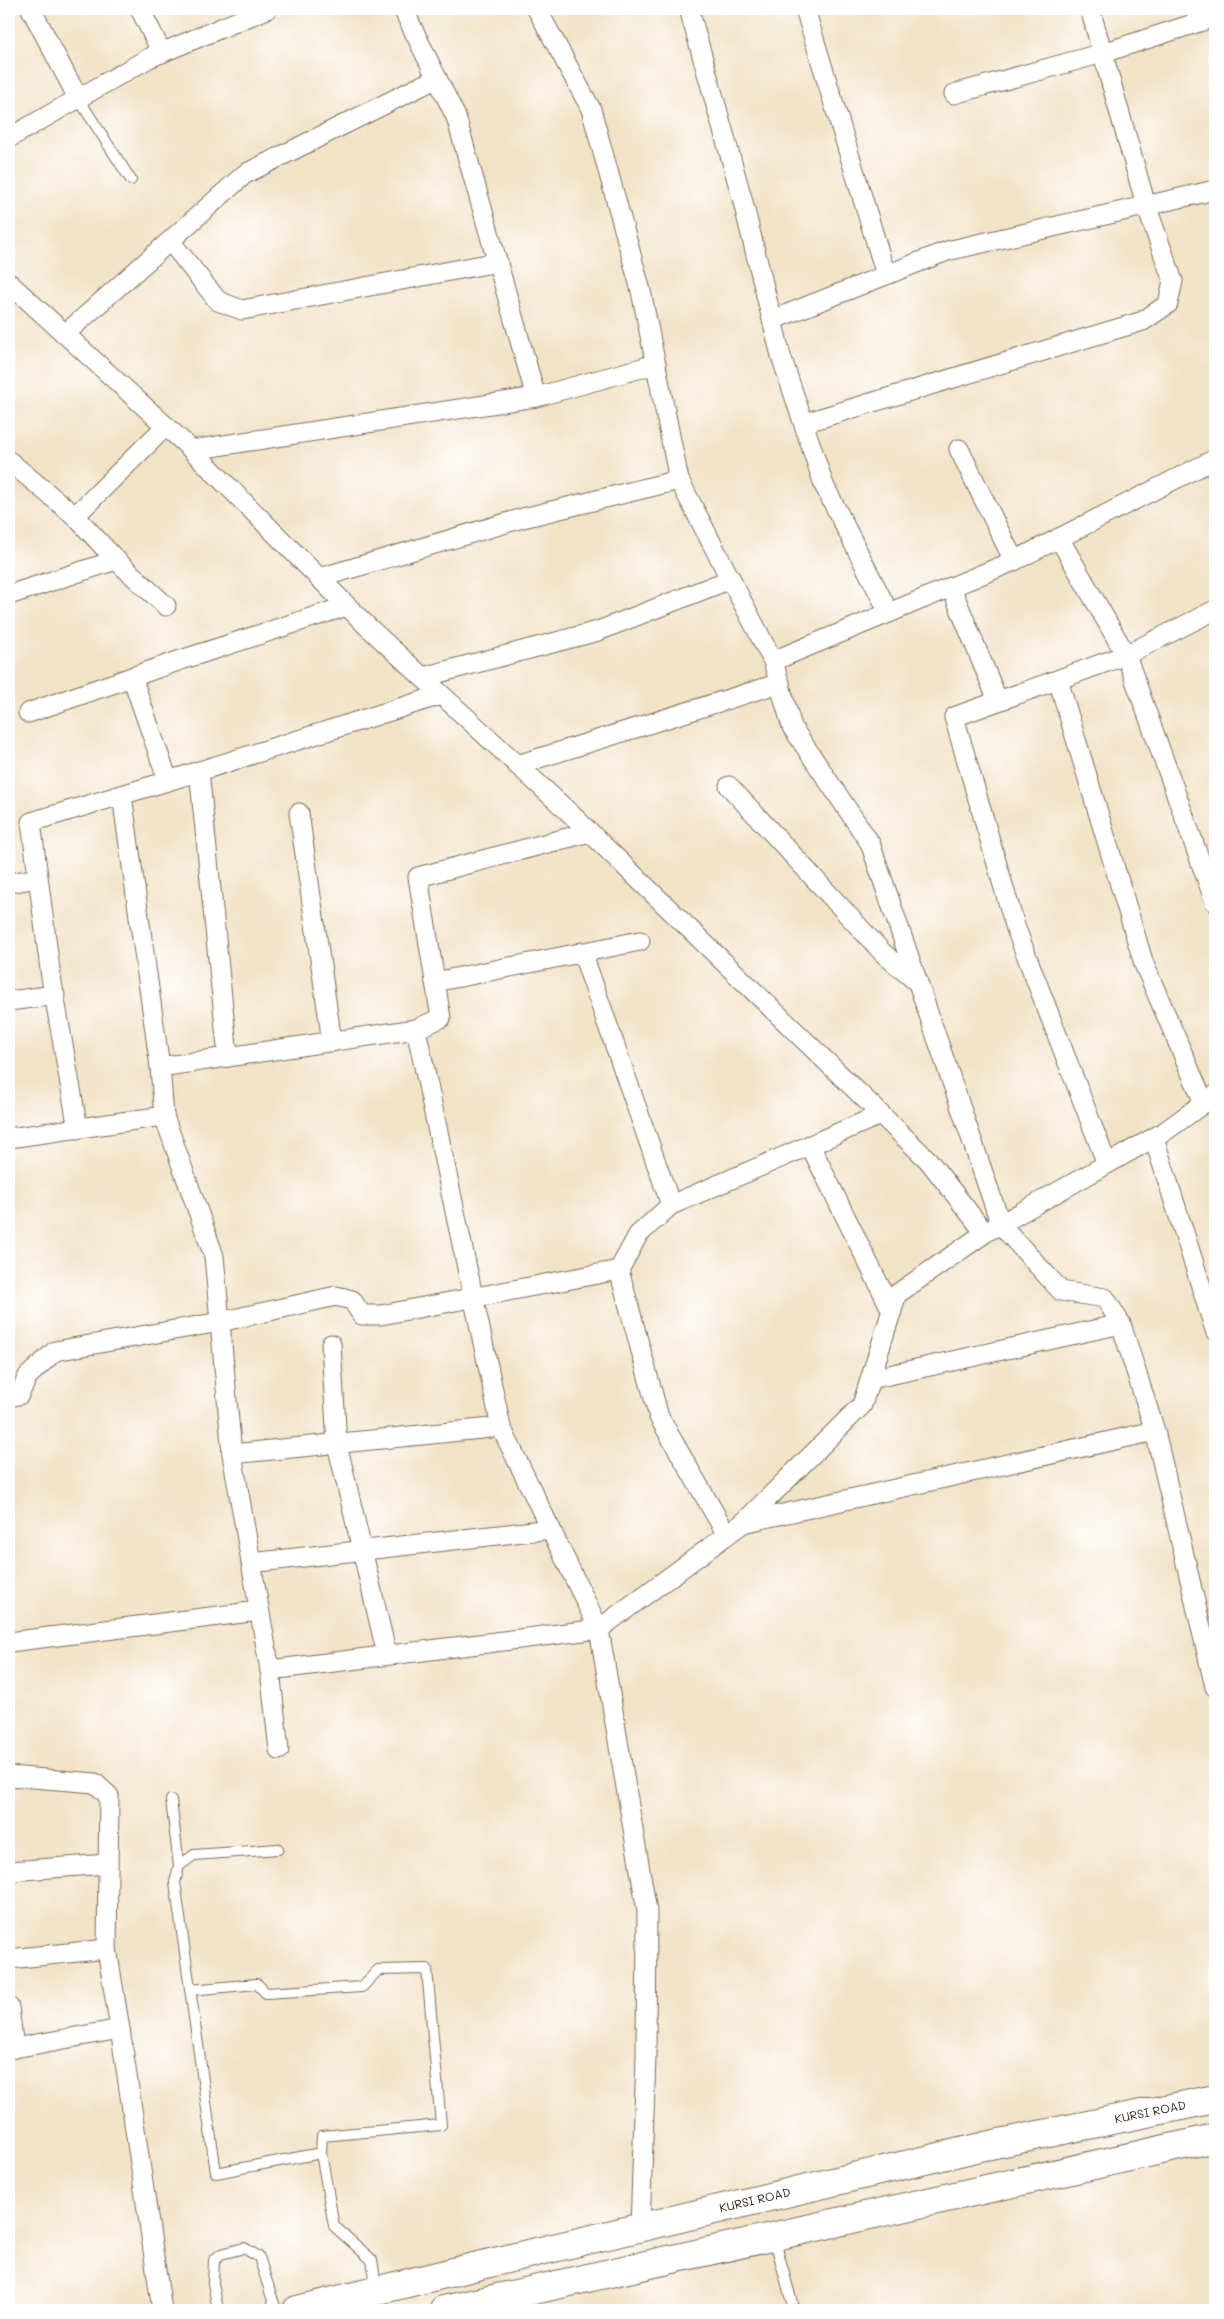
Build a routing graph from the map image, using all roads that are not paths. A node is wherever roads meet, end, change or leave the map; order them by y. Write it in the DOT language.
graph roads {
  1 [pos="31,9"];
  2 [pos="140,9"];
  3 [pos="267,9"];
  4 [pos="403,9"];
  5 [pos="537,9"];
  6 [pos="689,9"];
  7 [pos="805,9"];
  8 [pos="1090,9"];
  9 [pos="1215,17"];
  10 [pos="162,53"];
  11 [pos="1103,53"];
  12 [pos="437,78"];
  13 [pos="954,94"];
  14 [pos="78,98"];
  15 [pos="9,138"];
  16 [pos="131,180"];
  17 [pos="1215,190"];
  18 [pos="1146,205"];
  19 [pos="170,241"];
  20 [pos="498,262"];
  21 [pos="886,275"];
  22 [pos="9,283"];
  23 [pos="772,320"];
  24 [pos="64,334"];
  25 [pos="656,364"];
  26 [pos="536,397"];
  27 [pos="804,423"];
  28 [pos="166,426"];
  29 [pos="959,449"];
  30 [pos="192,450"];
  31 [pos="1215,459"];
  32 [pos="9,461"];
  33 [pos="679,480"];
  34 [pos="75,516"];
  35 [pos="1059,538"];
  36 [pos="116,560"];
  37 [pos="1014,561"];
  38 [pos="319,578"];
  39 [pos="731,579"];
  40 [pos="950,587"];
  41 [pos="10,589"];
  42 [pos="166,606"];
  43 [pos="347,606"];
  44 [pos="1215,610"];
  45 [pos="889,613"];
  46 [pos="1126,655"];
  47 [pos="773,661"];
  48 [pos="132,677"];
  49 [pos="423,678"];
  50 [pos="1058,680"];
  51 [pos="780,683"];
  52 [pos="441,695"];
  53 [pos="998,701"];
  54 [pos="28,713"];
  55 [pos="518,765"];
  56 [pos="199,771"];
  57 [pos="168,781"];
  58 [pos="729,786"];
  59 [pos="122,795"];
  60 [pos="299,813"];
  61 [pos="590,832"];
  62 [pos="38,878"];
  63 [pos="9,883"];
  64 [pos="1215,902"];
  65 [pos="640,941"];
  66 [pos="582,952"];
  67 [pos="435,982"];
  68 [pos="919,984"];
  69 [pos="54,995"];
  70 [pos="9,1001"];
  71 [pos="416,1029"];
  72 [pos="332,1042"];
  73 [pos="228,1057"];
  74 [pos="160,1067"];
  75 [pos="1210,1099"];
  76 [pos="880,1114"];
  77 [pos="164,1116"];
  78 [pos="78,1129"];
  79 [pos="9,1138"];
  80 [pos="1154,1138"];
  81 [pos="810,1145"];
  82 [pos="1107,1164"];
  83 [pos="671,1205"];
  84 [pos="993,1229"];
  85 [pos="619,1270"];
  86 [pos="475,1298"];
  87 [pos="892,1311"];
  88 [pos="220,1322"];
  89 [pos="1121,1324"];
  90 [pos="1215,1330"];
  91 [pos="331,1344"];
  92 [pos="871,1379"];
  93 [pos="9,1397"];
  94 [pos="501,1427"];
  95 [pos="1155,1431"];
  96 [pos="337,1444"];
  97 [pos="232,1454"];
  98 [pos="743,1523"];
  99 [pos="551,1529"];
  100 [pos="727,1536"];
  101 [pos="361,1550"];
  102 [pos="251,1563"];
  103 [pos="259,1611"];
  104 [pos="599,1629"];
  105 [pos="9,1642"];
  106 [pos="387,1655"];
  107 [pos="270,1670"];
  108 [pos="1215,1687"];
  109 [pos="279,1750"];
  110 [pos="9,1776"];
  111 [pos="171,1800"];
  112 [pos="278,1849"];
  113 [pos="108,1864"];
  114 [pos="179,1866"];
  115 [pos="9,1871"];
  116 [pos="107,1949"];
  117 [pos="9,1959"];
  118 [pos="190,1990"];
  119 [pos="9,2007"];
  120 [pos="120,2029"];
  121 [pos="11,2048"];
  122 [pos="1215,2099"];
  123 [pos="1187,2105"];
  124 [pos="1206,2140"];
  125 [pos="321,2153"];
  126 [pos="763,2199"];
  127 [pos="640,2228"];
  128 [pos="774,2236"];
  129 [pos="377,2290"];
  130 [pos="162,2310"];
  131 [pos="218,2310"];
  132 [pos="276,2310"];
  133 [pos="298,2310"];
  134 [pos="444,2310"];
  135 [pos="794,2310"];
  1 -- 14 [label="street"];
  2 -- 10 [label="street"];
  3 -- 10 [label="street"];
  4 -- 12 [label="street"];
  5 -- 25 [label="street"];
  6 -- 23 [label="street"];
  7 -- 21 [label="street"];
  8 -- 11 [label="street"];
  9 -- 11 [label="street"];
  10 -- 14 [label="street"];
  11 -- 13 [label="street"];
  11 -- 18 [label="street"];
  12 -- 19 [label="street"];
  12 -- 20 [label="street"];
  14 -- 15 [label="street"];
  14 -- 16 [label="lane"];
  17 -- 18 [label="street"];
  18 -- 21 [label="street"];
  18 -- 27 [label="street"];
  19 -- 20 [label="street"];
  19 -- 24 [label="street"];
  20 -- 26 [label="street"];
  21 -- 23 [label="street"];
  22 -- 24 [label="street"];
  23 -- 27 [label="street"];
  24 -- 28 [label="street"];
  25 -- 26 [label="street"];
  25 -- 33 [label="street"];
  26 -- 30 [label="street"];
  27 -- 45 [label="street"];
  28 -- 30 [label="street"];
  28 -- 34 [label="street"];
  29 -- 37 [label="street"];
  30 -- 38 [label="street"];
  31 -- 35 [label="street"];
  32 -- 34 [label="street"];
  33 -- 38 [label="street"];
  33 -- 39 [label="street"];
  34 -- 36 [label="street"];
  35 -- 37 [label="street"];
  35 -- 46 [label="street"];
  36 -- 41 [label="street"];
  36 -- 42 [label="street"];
  37 -- 40 [label="street"];
  38 -- 43 [label="street"];
  39 -- 47 [label="street"];
  39 -- 49 [label="street"];
  40 -- 45 [label="street"];
  40 -- 53 [label="street"];
  43 -- 48 [label="street"];
  43 -- 49 [label="street"];
  44 -- 46 [label="street"];
  45 -- 47 [label="street"];
  46 -- 50 [label="street"];
  46 -- 64 [label="street"];
  47 -- 51 [label="street"];
  48 -- 54 [label="street"];
  48 -- 57 [label="street"];
  49 -- 52 [label="street"];
  50 -- 53 [label="street"];
  50 -- 75 [label="street"];
  51 -- 55 [label="street"];
  51 -- 68 [label="street"];
  52 -- 55 [label="street"];
  52 -- 56 [label="street"];
  53 -- 82 [label="street"];
  55 -- 61 [label="street"];
  56 -- 57 [label="street"];
  56 -- 73 [label="street"];
  57 -- 59 [label="street"];
  58 -- 68 [label="street"];
  59 -- 62 [label="street"];
  59 -- 74 [label="street"];
  60 -- 72 [label="street"];
  61 -- 67 [label="street"];
  61 -- 76 [label="street"];
  62 -- 63 [label="street"];
  62 -- 69 [label="street"];
  65 -- 66 [label="street"];
  66 -- 67 [label="street"];
  66 -- 83 [label="street"];
  67 -- 71 [label="street"];
  68 -- 84 [label="street"];
  69 -- 70 [label="street"];
  69 -- 78 [label="street"];
  71 -- 72 [label="street"];
  71 -- 86 [label="street"];
  72 -- 73 [label="street"];
  73 -- 74 [label="street"];
  74 -- 77 [label="street"];
  75 -- 80 [label="street"];
  76 -- 81 [label="street"];
  76 -- 84 [label="street"];
  77 -- 78 [label="street"];
  77 -- 88 [label="street"];
  78 -- 79 [label="street"];
  80 -- 82 [label="street"];
  80 -- 90 [label="street"];
  81 -- 83 [label="street"];
  81 -- 87 [label="street"];
  82 -- 84 [label="street"];
  83 -- 85 [label="street"];
  84 -- 87 [label="street"];
  84 -- 89 [label="street"];
  85 -- 86 [label="street"];
  85 -- 100 [label="street"];
  86 -- 88 [label="street"];
  86 -- 94 [label="street"];
  87 -- 92 [label="street"];
  88 -- 93 [label="street"];
  88 -- 97 [label="street"];
  89 -- 92 [label="street"];
  89 -- 95 [label="street"];
  91 -- 96 [label="street"];
  92 -- 98 [label="street"];
  94 -- 96 [label="street"];
  94 -- 99 [label="street"];
  95 -- 98 [label="street"];
  95 -- 108 [label="street"];
  96 -- 97 [label="street"];
  96 -- 101 [label="street"];
  97 -- 102 [label="street"];
  98 -- 100 [label="street"];
  99 -- 101 [label="street"];
  99 -- 104 [label="street"];
  100 -- 104 [label="street"];
  101 -- 102 [label="street"];
  101 -- 106 [label="street"];
  102 -- 103 [label="street"];
  103 -- 105 [label="street"];
  103 -- 107 [label="street"];
  104 -- 106 [label="street"];
  104 -- 127 [label="street"];
  106 -- 107 [label="street"];
  107 -- 109 [label="street"];
  110 -- 113 [label="street"];
  111 -- 114 [label="lane"];
  112 -- 114 [label="lane"];
  113 -- 115 [label="street"];
  113 -- 116 [label="street"];
  114 -- 118 [label="lane"];
  116 -- 117 [label="street"];
  116 -- 120 [label="street"];
  118 -- 125 [label="lane"];
  118 -- 125 [label="lane"];
  119 -- 121 [label="street"];
  120 -- 121 [label="street"];
  120 -- 130 [label="street"];
  122 -- 123 [label="main road, KURSI ROAD"];
  123 -- 124 [label="main road"];
  123 -- 126 [label="main road, KURSI ROAD"];
  124 -- 128 [label="main road"];
  125 -- 129 [label="lane"];
  126 -- 127 [label="main road, KURSI ROAD"];
  126 -- 128 [label="main road"];
  127 -- 129 [label="main road, KURSI ROAD"];
  128 -- 134 [label="main road"];
  128 -- 135 [label="lane"];
  129 -- 133 [label="main road, KURSI ROAD"];
  131 -- 132 [label="lane"];
}
